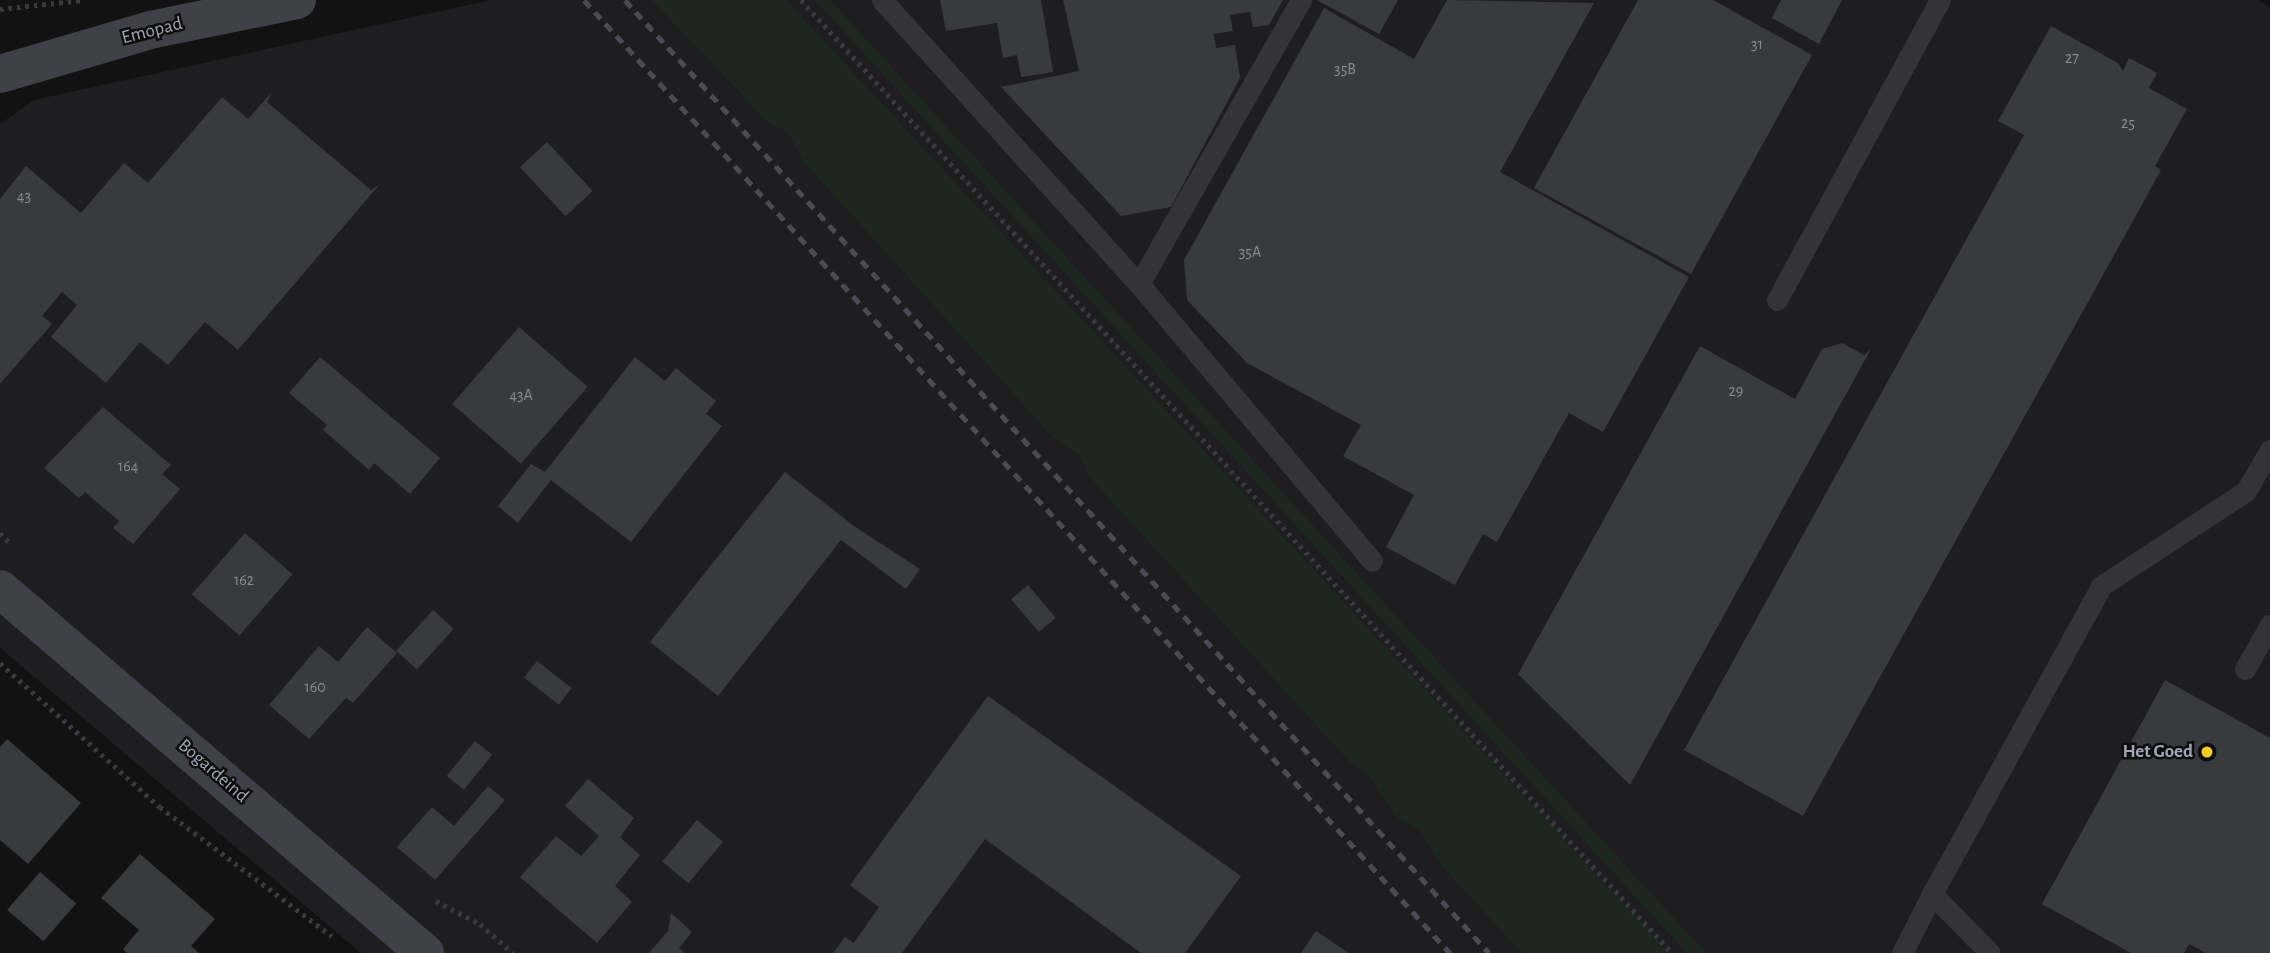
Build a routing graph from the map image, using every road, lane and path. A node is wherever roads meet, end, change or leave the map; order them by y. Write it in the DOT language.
graph roads {
  1 [pos="85,0"];
  2 [pos="297,0"];
  3 [pos="801,0"];
  4 [pos="882,0"];
  5 [pos="1301,0"];
  6 [pos="1940,0"];
  7 [pos="0,9"];
  8 [pos="3,71"];
  9 [pos="1139,284"];
  10 [pos="1777,300"];
  11 [pos="2270,450"];
  12 [pos="1372,561"];
  13 [pos="0,589"];
  14 [pos="2270,625"];
  15 [pos="0,663"];
  16 [pos="2245,669"];
  17 [pos="1932,894"];
  18 [pos="336,939"];
  19 [pos="425,953"];
  20 [pos="1672,953"];
  21 [pos="1902,953"];
  22 [pos="1990,953"];
  1 -- 7 [label="path"];
  2 -- 8 [label="street, Emopad"];
  3 -- 20 [label="path"];
  4 -- 9 [label="lane"];
  5 -- 9 [label="lane"];
  6 -- 10 [label="lane"];
  9 -- 12 [label="lane"];
  11 -- 17 [label="lane"];
  13 -- 19 [label="street, Bogardeind"];
  14 -- 16 [label="lane"];
  15 -- 18 [label="path"];
  17 -- 21 [label="lane"];
  17 -- 22 [label="lane"];
}
